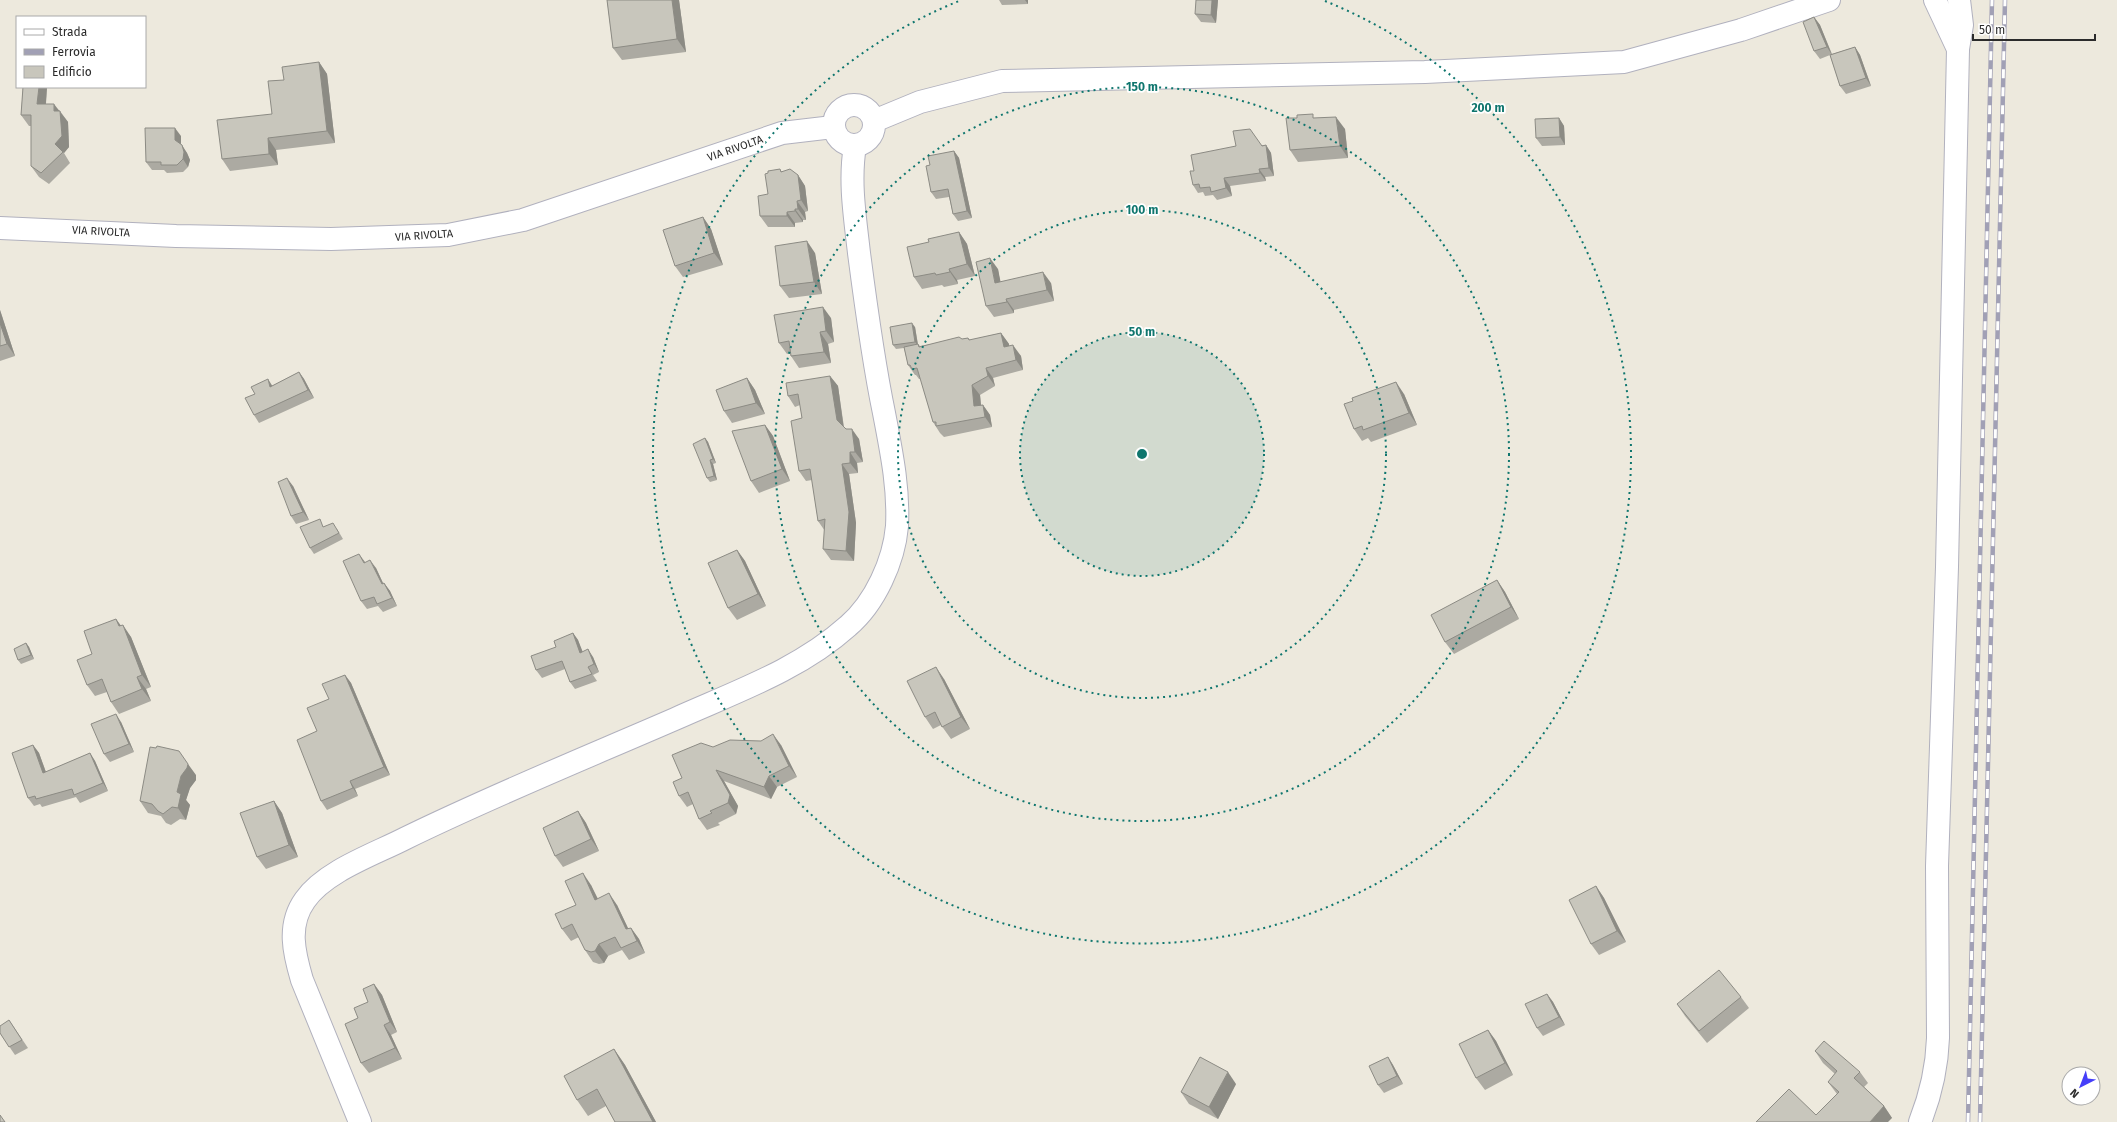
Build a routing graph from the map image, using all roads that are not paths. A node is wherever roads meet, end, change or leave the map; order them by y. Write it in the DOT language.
graph roads {
  1 [pos="1829,0"];
  2 [pos="1935,0"];
  3 [pos="1959,0"];
  4 [pos="1958,49"];
  5 [pos="874,121"];
  6 [pos="833,127"];
  7 [pos="855,146"];
  8 [pos="0,228"];
  9 [pos="360,1122"];
  10 [pos="1920,1122"];
  1 -- 5 [label="street"];
  2 -- 4 [label="street"];
  3 -- 4 [label="street"];
  4 -- 10 [label="street"];
  5 -- 6 [label="street"];
  5 -- 7 [label="street"];
  6 -- 7 [label="street"];
  6 -- 8 [label="street, VIA RIVOLTA"];
  7 -- 9 [label="street"];
}
